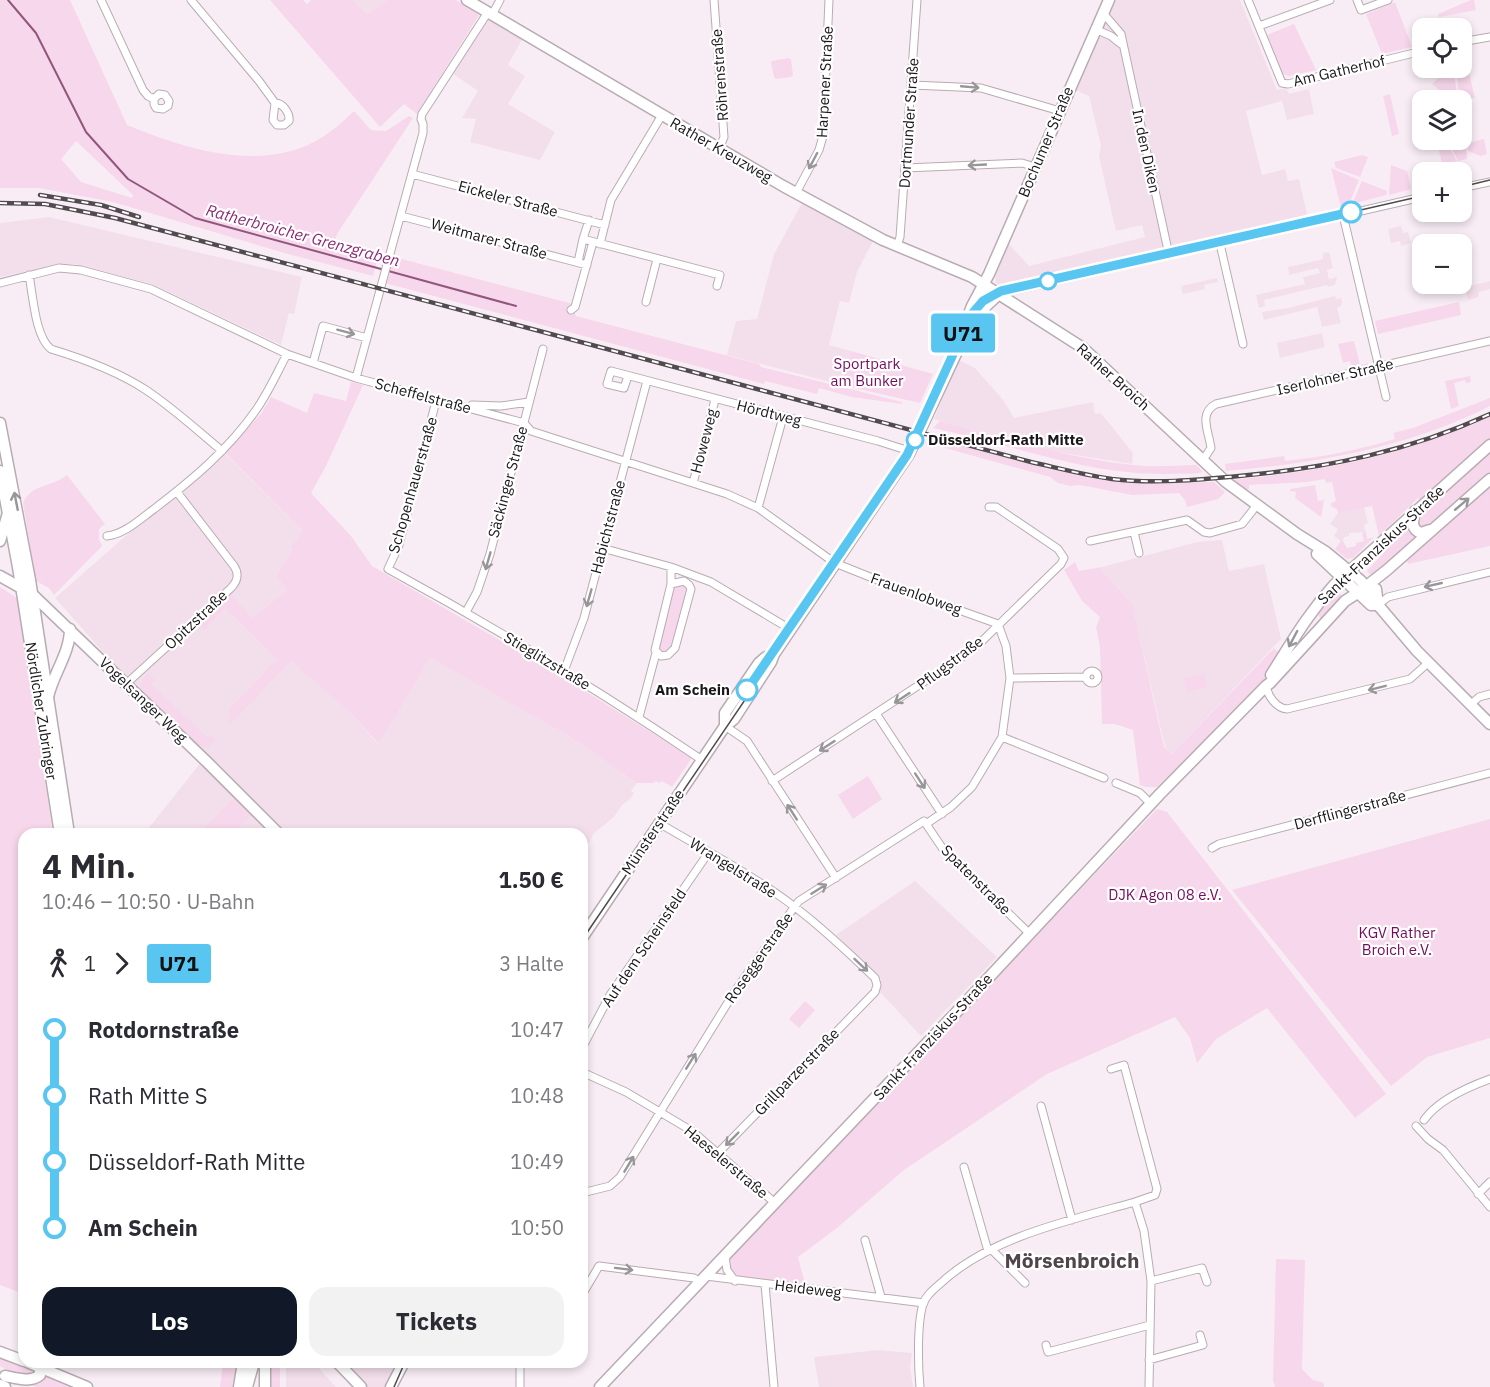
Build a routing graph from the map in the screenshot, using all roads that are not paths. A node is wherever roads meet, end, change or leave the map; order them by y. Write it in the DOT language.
graph roads {
  1 [pos="101,0"];
  2 [pos="191,0"];
  3 [pos="467,0"];
  4 [pos="500,0"];
  5 [pos="714,0"];
  6 [pos="829,0"];
  7 [pos="917,0"];
  8 [pos="1109,0"];
  9 [pos="1248,0"];
  10 [pos="1330,0"];
  11 [pos="1357,0"];
  12 [pos="1388,0"];
  13 [pos="1103,13"];
  14 [pos="490,14"];
  15 [pos="1259,26"];
  16 [pos="1095,30"];
  17 [pos="1490,37"];
  18 [pos="1472,40"];
  19 [pos="1123,46"];
  20 [pos="1412,53"];
  21 [pos="912,85"];
  22 [pos="154,99"];
  23 [pos="275,103"];
  24 [pos="1060,111"];
  25 [pos="662,115"];
  26 [pos="719,149"];
  27 [pos="1035,167"];
  28 [pos="905,168"];
  29 [pos="412,174"];
  30 [pos="1490,182"];
  31 [pos="1472,186"];
  32 [pos="796,193"];
  33 [pos="1412,199"];
  34 [pos="1343,215"];
  35 [pos="401,216"];
  36 [pos="588,220"];
  37 [pos="605,225"];
  38 [pos="584,240"];
  39 [pos="596,243"];
  40 [pos="1220,244"];
  41 [pos="897,246"];
  42 [pos="1169,255"];
  43 [pos="657,259"];
  44 [pos="578,262"];
  45 [pos="587,265"];
  46 [pos="29,275"];
  47 [pos="0,283"];
  48 [pos="984,284"];
  49 [pos="717,286"];
  50 [pos="999,294"];
  51 [pos="646,302"];
  52 [pos="572,310"];
  53 [pos="367,338"];
  54 [pos="962,341"];
  55 [pos="1490,341"];
  56 [pos="1243,344"];
  57 [pos="543,349"];
  58 [pos="287,354"];
  59 [pos="313,363"];
  60 [pos="1379,367"];
  61 [pos="628,376"];
  62 [pos="356,378"];
  63 [pos="646,381"];
  64 [pos="1386,398"];
  65 [pos="715,400"];
  66 [pos="436,401"];
  67 [pos="529,402"];
  68 [pos="460,405"];
  69 [pos="783,417"];
  70 [pos="0,423"];
  71 [pos="524,423"];
  72 [pos="1488,449"];
  73 [pos="222,451"];
  74 [pos="909,454"];
  75 [pos="627,460"];
  76 [pos="1203,460"];
  77 [pos="0,471"];
  78 [pos="1490,479"];
  79 [pos="693,483"];
  80 [pos="177,492"];
  81 [pos="1257,505"];
  82 [pos="988,507"];
  83 [pos="758,508"];
  84 [pos="1415,511"];
  85 [pos="8,513"];
  86 [pos="1433,529"];
  87 [pos="1134,532"];
  88 [pos="107,536"];
  89 [pos="0,541"];
  90 [pos="1090,541"];
  91 [pos="602,548"];
  92 [pos="1139,554"];
  93 [pos="836,563"];
  94 [pos="671,567"];
  95 [pos="387,569"];
  96 [pos="1490,572"];
  97 [pos="0,576"];
  98 [pos="696,576"];
  99 [pos="1378,578"];
  100 [pos="1355,582"];
  101 [pos="671,584"];
  102 [pos="21,587"];
  103 [pos="691,589"];
  104 [pos="32,594"];
  105 [pos="1377,600"];
  106 [pos="1312,609"];
  107 [pos="466,612"];
  108 [pos="1326,622"];
  109 [pos="998,624"];
  110 [pos="70,629"];
  111 [pos="790,629"];
  112 [pos="83,642"];
  113 [pos="67,647"];
  114 [pos="656,653"];
  115 [pos="1428,663"];
  116 [pos="564,671"];
  117 [pos="1086,677"];
  118 [pos="1010,678"];
  119 [pos="126,684"];
  120 [pos="1266,686"];
  121 [pos="1490,694"];
  122 [pos="48,700"];
  123 [pos="1470,705"];
  124 [pos="877,714"];
  125 [pos="639,717"];
  126 [pos="1490,723"];
  127 [pos="725,726"];
  128 [pos="1002,737"];
  129 [pos="702,760"];
  130 [pos="1490,773"];
  131 [pos="1104,778"];
  132 [pos="772,781"];
  133 [pos="1116,783"];
  134 [pos="1151,804"];
  135 [pos="942,814"];
  136 [pos="659,823"];
  137 [pos="925,823"];
  138 [pos="59,828"];
  139 [pos="68,828"];
  140 [pos="273,828"];
  141 [pos="1212,848"];
  142 [pos="709,852"];
  143 [pos="836,878"];
  144 [pos="795,906"];
  145 [pos="588,929"];
  146 [pos="1030,934"];
  147 [pos="875,992"];
  148 [pos="588,1037"];
  149 [pos="1111,1069"];
  150 [pos="588,1075"];
  151 [pos="1490,1079"];
  152 [pos="1041,1106"];
  153 [pos="660,1111"];
  154 [pos="1424,1120"];
  155 [pos="1416,1126"];
  156 [pos="719,1152"];
  157 [pos="964,1167"];
  158 [pos="1490,1182"];
  159 [pos="588,1192"];
  160 [pos="1478,1194"];
  161 [pos="1135,1202"];
  162 [pos="775,1203"];
  163 [pos="1490,1207"];
  164 [pos="1072,1220"];
  165 [pos="865,1240"];
  166 [pos="990,1251"];
  167 [pos="724,1257"];
  168 [pos="703,1279"];
  169 [pos="735,1281"];
  170 [pos="1151,1281"];
  171 [pos="1207,1282"];
  172 [pos="1025,1283"];
  173 [pos="765,1284"];
  174 [pos="588,1285"];
  175 [pos="881,1297"];
  176 [pos="924,1303"];
  177 [pos="1150,1325"];
  178 [pos="1200,1335"];
  179 [pos="1046,1345"];
  180 [pos="0,1352"];
  181 [pos="18,1358"];
  182 [pos="1149,1360"];
  183 [pos="40,1368"];
  184 [pos="42,1368"];
  185 [pos="243,1368"];
  186 [pos="245,1368"];
  187 [pos="252,1368"];
  188 [pos="266,1368"];
  189 [pos="343,1368"];
  190 [pos="402,1368"];
  191 [pos="405,1368"];
  192 [pos="520,1368"];
  193 [pos="2,1380"];
  194 [pos="25,1387"];
  195 [pos="87,1387"];
  196 [pos="239,1387"];
  197 [pos="247,1387"];
  198 [pos="265,1387"];
  199 [pos="361,1387"];
  200 [pos="391,1387"];
  201 [pos="400,1387"];
  202 [pos="520,1387"];
  203 [pos="600,1387"];
  204 [pos="774,1387"];
  205 [pos="920,1387"];
  206 [pos="1149,1387"];
  1 -- 22 [label="street"];
  2 -- 23 [label="street"];
  3 -- 14 [label="main road, Rather Kreuzweg"];
  4 -- 14 [label="street"];
  5 -- 26 [label="street, Röhrenstraße"];
  6 -- 32 [label="street, Harpener Straße, one-way"];
  7 -- 21 [label="street, Dortmunder Straße"];
  8 -- 13 [label="main road, Bochumer Straße"];
  9 -- 15 [label="street, Am Gatherhof"];
  10 -- 15 [label="street"];
  11 -- 12 [label="street"];
  13 -- 16 [label="main road, Bochumer Straße"];
  13 -- 19 [label="street, In den Diken"];
  14 -- 25 [label="main road, Rather Kreuzweg"];
  14 -- 29 [label="street"];
  15 -- 20 [label="street, Am Gatherhof"];
  16 -- 19 [label="street"];
  16 -- 24 [label="main road, Bochumer Straße"];
  17 -- 18 [label="street"];
  19 -- 42 [label="street, In den Diken"];
  21 -- 24 [label="street, one-way"];
  21 -- 28 [label="street, Dortmunder Straße"];
  24 -- 27 [label="main road, Bochumer Straße"];
  25 -- 26 [label="main road, Rather Kreuzweg"];
  25 -- 37 [label="street"];
  26 -- 32 [label="main road, Rather Kreuzweg"];
  27 -- 28 [label="street, one-way"];
  27 -- 48 [label="main road, Bochumer Straße"];
  28 -- 41 [label="street, Dortmunder Straße"];
  29 -- 35 [label="street"];
  29 -- 36 [label="street, Eickeler Straße"];
  30 -- 31 [label="street"];
  32 -- 41 [label="main road, Rather Kreuzweg"];
  33 -- 34 [label="street"];
  34 -- 40 [label="street"];
  34 -- 60 [label="street"];
  35 -- 44 [label="street, Weitmarer Straße"];
  35 -- 53 [label="street"];
  36 -- 37 [label="street, Eickeler Straße"];
  36 -- 38 [label="street"];
  37 -- 39 [label="street"];
  38 -- 39 [label="street"];
  38 -- 44 [label="street"];
  39 -- 43 [label="street"];
  39 -- 45 [label="street"];
  40 -- 42 [label="street"];
  40 -- 56 [label="street"];
  41 -- 48 [label="main road, Rather Kreuzweg"];
  42 -- 50 [label="street"];
  43 -- 49 [label="street"];
  43 -- 51 [label="street"];
  44 -- 45 [label="street, Weitmarer Straße"];
  45 -- 52 [label="street"];
  46 -- 47 [label="street, Scheffelstraße"];
  46 -- 58 [label="street, Scheffelstraße"];
  46 -- 73 [label="street"];
  48 -- 50 [label="main road, Rather Broich"];
  48 -- 54 [label="main road, Münsterstraße"];
  50 -- 54 [label="main road, Münsterstraße"];
  50 -- 76 [label="main road, Rather Broich"];
  59 -- 53 [label="street, one-way"];
  53 -- 62 [label="street"];
  54 -- 74 [label="main road, Münsterstraße"];
  55 -- 60 [label="street, Iserlohner Straße"];
  57 -- 67 [label="street, Säckinger Straße"];
  58 -- 59 [label="street, Scheffelstraße"];
  58 -- 73 [label="street"];
  59 -- 62 [label="street, Scheffelstraße"];
  60 -- 64 [label="street"];
  60 -- 76 [label="street, Iserlohner Straße"];
  61 -- 63 [label="street, Hördtweg"];
  62 -- 66 [label="street, Scheffelstraße"];
  63 -- 65 [label="street, Hördtweg"];
  63 -- 75 [label="street, Habichtstraße"];
  65 -- 69 [label="street, Hördtweg"];
  65 -- 79 [label="street, Howeweg"];
  66 -- 68 [label="street, Scheffelstraße"];
  66 -- 95 [label="street, Schopenhauerstraße"];
  67 -- 68 [label="street"];
  67 -- 71 [label="street, Säckinger Straße"];
  68 -- 71 [label="street, Scheffelstraße"];
  69 -- 74 [label="street, Hördtweg"];
  69 -- 83 [label="street"];
  104 -- 70 [label="main road, Nördlicher Zubringer, one-way"];
  71 -- 75 [label="street, Scheffelstraße"];
  71 -- 107 [label="street, Säckinger Straße, one-way"];
  72 -- 84 [label="main road, Sankt-Franziskus-Straße"];
  73 -- 80 [label="street"];
  74 -- 93 [label="main road, Münsterstraße"];
  75 -- 79 [label="street, Scheffelstraße"];
  75 -- 91 [label="street, Habichtstraße"];
  76 -- 81 [label="main road, Rather Broich"];
  77 -- 85 [label="main road, Nördlicher Zubringer"];
  86 -- 78 [label="main road, Sankt-Franziskus-Straße, one-way"];
  79 -- 83 [label="street, Scheffelstraße"];
  80 -- 88 [label="street"];
  80 -- 119 [label="street, Opitzstraße"];
  81 -- 87 [label="street"];
  81 -- 100 [label="main road, Rather Broich"];
  82 -- 109 [label="street, Pflugstraße"];
  83 -- 93 [label="street, Scheffelstraße"];
  84 -- 86 [label="main road"];
  84 -- 100 [label="main road, Sankt-Franziskus-Straße"];
  85 -- 89 [label="main road"];
  85 -- 102 [label="main road, Nördlicher Zubringer"];
  86 -- 99 [label="main road, Sankt-Franziskus-Straße"];
  87 -- 90 [label="street"];
  87 -- 92 [label="street"];
  91 -- 94 [label="street"];
  91 -- 116 [label="street, Habichtstraße, one-way"];
  93 -- 109 [label="street, Frauenlobweg"];
  93 -- 111 [label="main road, Münsterstraße"];
  94 -- 98 [label="street"];
  94 -- 101 [label="street"];
  95 -- 107 [label="street, Stieglitzstraße"];
  96 -- 105 [label="street, one-way"];
  97 -- 102 [label="main road, Vogelsanger Weg"];
  98 -- 103 [label="street"];
  98 -- 111 [label="street"];
  99 -- 100 [label="main road, Sankt-Franziskus-Straße"];
  99 -- 105 [label="main road"];
  100 -- 105 [label="main road, Rather Broich"];
  100 -- 106 [label="main road, Sankt-Franziskus-Straße"];
  100 -- 108 [label="main road, Sankt-Franziskus-Straße"];
  101 -- 103 [label="street"];
  101 -- 114 [label="street"];
  102 -- 104 [label="main road, Vogelsanger Weg"];
  102 -- 138 [label="main road, Nördlicher Zubringer"];
  103 -- 114 [label="street"];
  104 -- 110 [label="main road, Vogelsanger Weg"];
  104 -- 122 [label="main road, Nördlicher Zubringer"];
  105 -- 115 [label="main road, Rather Broich"];
  106 -- 108 [label="main road"];
  106 -- 120 [label="main road, Sankt-Franziskus-Straße, one-way"];
  107 -- 116 [label="street, Stieglitzstraße"];
  108 -- 120 [label="main road, Sankt-Franziskus-Straße"];
  109 -- 118 [label="street"];
  109 -- 124 [label="street, Pflugstraße, one-way"];
  110 -- 112 [label="main road, Vogelsanger Weg"];
  110 -- 113 [label="main road"];
  111 -- 127 [label="main road, Münsterstraße"];
  112 -- 113 [label="main road"];
  112 -- 119 [label="main road, Vogelsanger Weg"];
  113 -- 122 [label="main road"];
  114 -- 125 [label="street"];
  115 -- 120 [label="street, one-way"];
  115 -- 123 [label="main road, Rather Broich"];
  116 -- 125 [label="street, Stieglitzstraße"];
  117 -- 118 [label="street"];
  118 -- 128 [label="street"];
  119 -- 140 [label="main road, Vogelsanger Weg"];
  120 -- 134 [label="main road, Sankt-Franziskus-Straße"];
  121 -- 123 [label="street"];
  122 -- 139 [label="main road, Nördlicher Zubringer"];
  123 -- 126 [label="main road, Rather Broich"];
  124 -- 132 [label="street, Pflugstraße, one-way"];
  124 -- 135 [label="street, one-way"];
  125 -- 129 [label="street, Stieglitzstraße"];
  127 -- 129 [label="main road, Münsterstraße"];
  127 -- 132 [label="street"];
  128 -- 131 [label="street"];
  128 -- 135 [label="street"];
  129 -- 136 [label="main road, Münsterstraße"];
  130 -- 141 [label="street, Derfflingerstraße"];
  143 -- 132 [label="street, one-way"];
  133 -- 134 [label="street"];
  134 -- 146 [label="main road, Sankt-Franziskus-Straße"];
  135 -- 137 [label="street"];
  136 -- 142 [label="street, Wrangelstraße"];
  136 -- 145 [label="main road, Münsterstraße"];
  137 -- 143 [label="street, Roseggerstraße"];
  137 -- 146 [label="street, Spatenstraße"];
  142 -- 144 [label="street, Wrangelstraße"];
  142 -- 148 [label="street, Auf dem Scheinsfeld"];
  144 -- 143 [label="street, Roseggerstraße, one-way"];
  144 -- 147 [label="street, Wrangelstraße, one-way"];
  153 -- 144 [label="street, Roseggerstraße, one-way"];
  146 -- 162 [label="main road, Sankt-Franziskus-Straße"];
  147 -- 156 [label="street, Grillparzerstraße, one-way"];
  149 -- 161 [label="street"];
  150 -- 153 [label="street, Haeselerstraße"];
  151 -- 154 [label="street"];
  152 -- 164 [label="street"];
  153 -- 156 [label="street, Haeselerstraße"];
  159 -- 153 [label="street, Roseggerstraße, one-way"];
  155 -- 160 [label="street"];
  156 -- 162 [label="street, Haeselerstraße"];
  157 -- 166 [label="street"];
  158 -- 160 [label="street"];
  160 -- 163 [label="street"];
  161 -- 164 [label="street"];
  161 -- 170 [label="street"];
  162 -- 167 [label="main road, Sankt-Franziskus-Straße"];
  164 -- 166 [label="street"];
  165 -- 175 [label="street"];
  166 -- 172 [label="street"];
  166 -- 176 [label="street"];
  167 -- 168 [label="main road, Sankt-Franziskus-Straße"];
  167 -- 169 [label="street"];
  168 -- 169 [label="street, Heideweg"];
  174 -- 168 [label="street, Heideweg, one-way"];
  168 -- 203 [label="main road, Sankt-Franziskus-Straße"];
  169 -- 173 [label="street, Heideweg"];
  170 -- 171 [label="street"];
  170 -- 177 [label="street"];
  173 -- 175 [label="street, Heideweg"];
  173 -- 204 [label="street"];
  175 -- 176 [label="street, Heideweg"];
  176 -- 205 [label="street"];
  177 -- 179 [label="street"];
  177 -- 182 [label="street"];
  178 -- 182 [label="street"];
  180 -- 181 [label="main road"];
  182 -- 206 [label="street"];
  183 -- 193 [label="main road"];
  184 -- 195 [label="main road"];
  185 -- 196 [label="main road"];
  186 -- 197 [label="main road"];
  187 -- 197 [label="main road"];
  188 -- 198 [label="main road"];
  189 -- 199 [label="main road"];
  190 -- 200 [label="main road"];
  191 -- 201 [label="main road"];
  192 -- 202 [label="street"];
  193 -- 194 [label="main road"];
}
